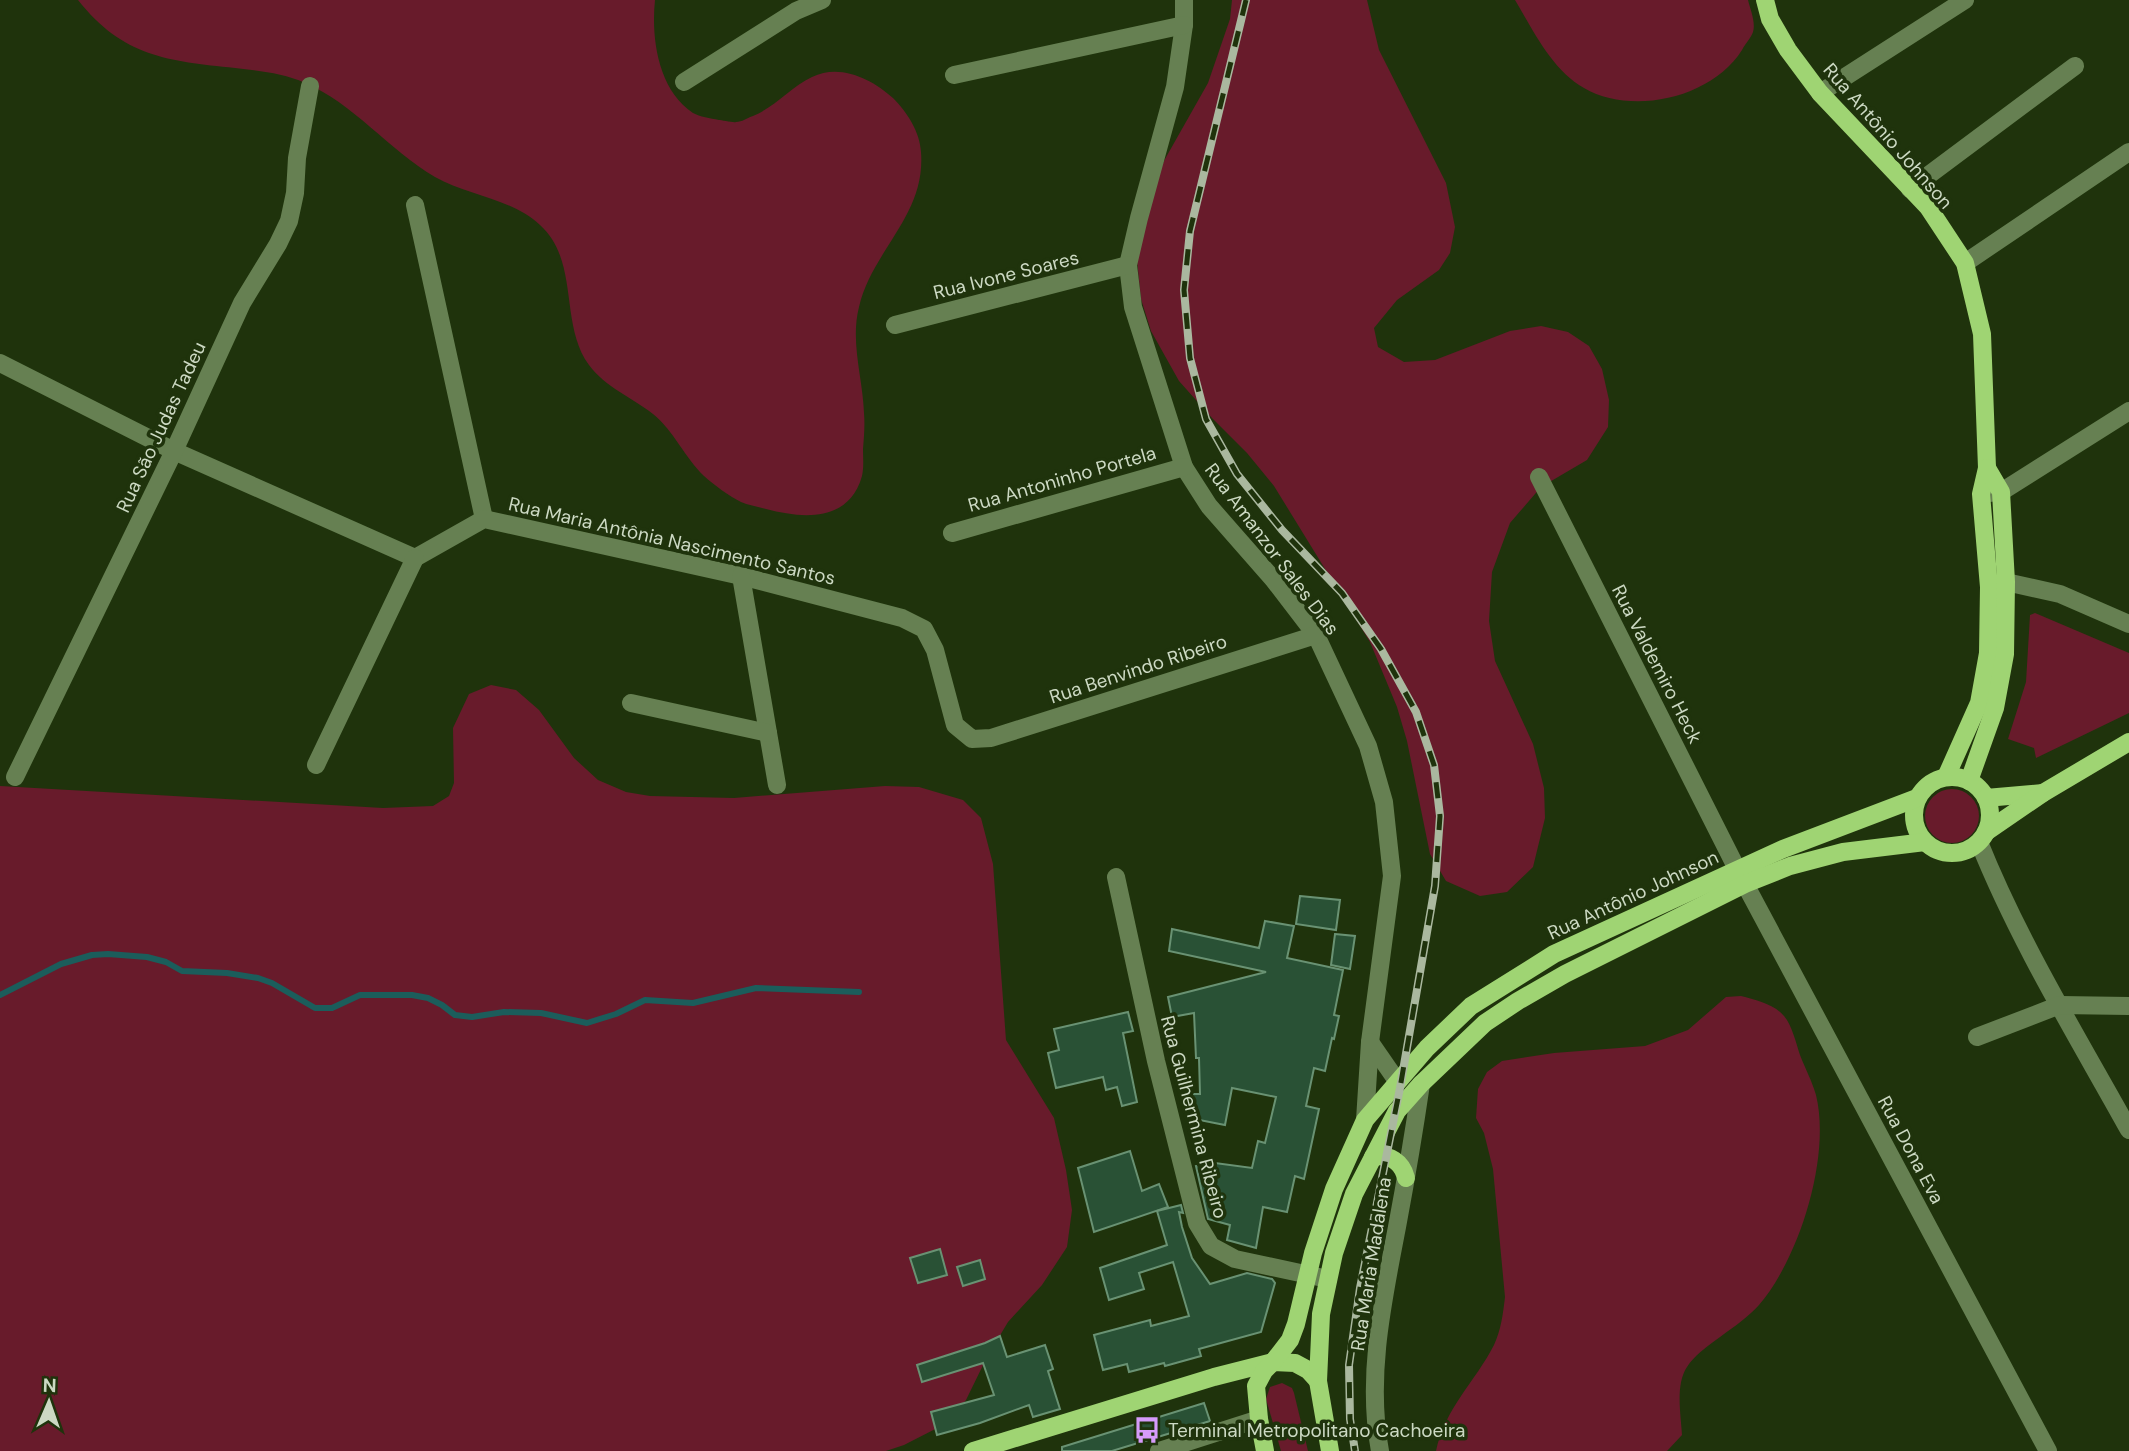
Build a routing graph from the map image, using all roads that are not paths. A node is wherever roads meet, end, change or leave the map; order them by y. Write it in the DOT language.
graph roads {
  1 [pos="822,0"];
  2 [pos="1184,0"];
  3 [pos="1765,0"];
  4 [pos="1965,0"];
  5 [pos="794,5"];
  6 [pos="1184,25"];
  7 [pos="2075,66"];
  8 [pos="954,75"];
  9 [pos="684,82"];
  10 [pos="310,86"];
  11 [pos="1820,93"];
  12 [pos="2129,152"];
  13 [pos="1910,189"];
  14 [pos="415,205"];
  15 [pos="1965,263"];
  16 [pos="1128,265"];
  17 [pos="895,325"];
  18 [pos="0,363"];
  19 [pos="2129,411"];
  20 [pos="174,451"];
  21 [pos="1184,467"];
  22 [pos="1987,468"];
  23 [pos="1539,478"];
  24 [pos="2001,492"];
  25 [pos="1982,494"];
  26 [pos="484,519"];
  27 [pos="952,533"];
  28 [pos="415,558"];
  29 [pos="741,576"];
  30 [pos="2007,582"];
  31 [pos="2129,624"];
  32 [pos="1316,635"];
  33 [pos="631,703"];
  34 [pos="768,733"];
  35 [pos="972,738"];
  36 [pos="2126,746"];
  37 [pos="316,765"];
  38 [pos="15,777"];
  39 [pos="1946,777"];
  40 [pos="1969,781"];
  41 [pos="776,785"];
  42 [pos="2043,793"];
  43 [pos="1917,798"];
  44 [pos="1986,798"];
  45 [pos="1983,837"];
  46 [pos="1925,842"];
  47 [pos="1115,877"];
  48 [pos="1741,877"];
  49 [pos="2060,1005"];
  50 [pos="2129,1006"];
  51 [pos="1977,1037"];
  52 [pos="1370,1042"];
  53 [pos="1397,1080"];
  54 [pos="1421,1084"];
  55 [pos="1365,1120"];
  56 [pos="2129,1130"];
  57 [pos="1373,1157"];
  58 [pos="1406,1178"];
  59 [pos="1307,1275"];
  60 [pos="1328,1279"];
  61 [pos="1273,1362"];
  62 [pos="1214,1377"];
  63 [pos="1318,1381"];
  64 [pos="1256,1390"];
  65 [pos="1259,1419"];
  66 [pos="973,1451"];
  67 [pos="1159,1451"];
  68 [pos="1265,1451"];
  69 [pos="1330,1451"];
  70 [pos="1380,1451"];
  71 [pos="2048,1451"];
  1 -- 5 [label="street"];
  2 -- 6 [label="street, Rua Amanzor Sales Dias"];
  3 -- 11 [label="main road, Rua Antônio Johnson"];
  4 -- 11 [label="street"];
  5 -- 9 [label="street"];
  6 -- 8 [label="street"];
  6 -- 16 [label="street, Rua Amanzor Sales Dias"];
  7 -- 13 [label="street"];
  10 -- 20 [label="street, Rua São Judas Tadeu"];
  11 -- 13 [label="main road, Rua Antônio Johnson"];
  12 -- 15 [label="street"];
  13 -- 15 [label="main road, Rua Antônio Johnson"];
  14 -- 26 [label="street"];
  15 -- 22 [label="main road, Rua Antônio Johnson"];
  16 -- 17 [label="street, Rua Ivone Soares"];
  16 -- 21 [label="street, Rua Amanzor Sales Dias"];
  18 -- 20 [label="street"];
  19 -- 24 [label="street"];
  20 -- 28 [label="street"];
  20 -- 38 [label="street, Rua São Judas Tadeu"];
  21 -- 27 [label="street, Rua Antoninho Portela"];
  21 -- 32 [label="street, Rua Amanzor Sales Dias"];
  22 -- 24 [label="main road, Rua Antônio Johnson"];
  22 -- 25 [label="main road, Rua Antônio Johnson"];
  23 -- 48 [label="street, Rua Valdemiro Heck"];
  24 -- 25 [label="street"];
  24 -- 30 [label="main road, Rua Antônio Johnson"];
  25 -- 39 [label="main road, Rua Antônio Johnson"];
  26 -- 28 [label="street, Rua Maria Antônia Nascimento Santos"];
  26 -- 29 [label="street, Rua Maria Antônia Nascimento Santos"];
  28 -- 37 [label="street"];
  29 -- 34 [label="street"];
  29 -- 35 [label="street, Rua Maria Antônia Nascimento Santos"];
  30 -- 31 [label="street"];
  30 -- 40 [label="main road, Rua Antônio Johnson"];
  32 -- 35 [label="street, Rua Benvindo Ribeiro"];
  32 -- 52 [label="street, Rua Amanzor Sales Dias"];
  33 -- 34 [label="street"];
  34 -- 41 [label="street"];
  36 -- 42 [label="main road"];
  39 -- 40 [label="main road"];
  39 -- 43 [label="main road"];
  40 -- 44 [label="main road"];
  42 -- 44 [label="main road"];
  42 -- 45 [label="main road"];
  43 -- 46 [label="main road"];
  43 -- 48 [label="main road, Rua Antônio Johnson"];
  44 -- 45 [label="main road"];
  45 -- 46 [label="main road"];
  45 -- 49 [label="street"];
  46 -- 48 [label="main road, Rua Antônio Johnson"];
  47 -- 59 [label="street, Rua Guilhermina Ribeiro"];
  48 -- 53 [label="main road, Rua Antônio Johnson"];
  48 -- 54 [label="main road, Rua Antônio Johnson"];
  48 -- 71 [label="street, Rua Dona Eva"];
  49 -- 50 [label="street"];
  49 -- 51 [label="street"];
  49 -- 56 [label="street"];
  52 -- 53 [label="street"];
  52 -- 55 [label="street, Rua Amanzor Sales Dias"];
  53 -- 55 [label="main road, Rua Antônio Johnson"];
  54 -- 57 [label="main road, Rua Antônio Johnson"];
  54 -- 58 [label="street, Rua Maria Madalena"];
  55 -- 59 [label="main road, Rua Antônio Johnson"];
  57 -- 58 [label="main road"];
  57 -- 60 [label="main road, Rua Antônio Johnson"];
  58 -- 70 [label="street, Rua Maria Madalena"];
  59 -- 60 [label="street, Rua Guilhermina Ribeiro"];
  59 -- 61 [label="main road, Rua Antônio Johnson"];
  60 -- 63 [label="main road, Rua Antônio Johnson"];
  61 -- 62 [label="main road"];
  61 -- 63 [label="main road"];
  61 -- 64 [label="main road, Rua Antônio Johnson"];
  62 -- 64 [label="main road"];
  62 -- 66 [label="main road"];
  63 -- 69 [label="main road, Rua Antônio Johnson"];
  64 -- 65 [label="main road"];
  65 -- 67 [label="street"];
  65 -- 68 [label="main road"];
}
